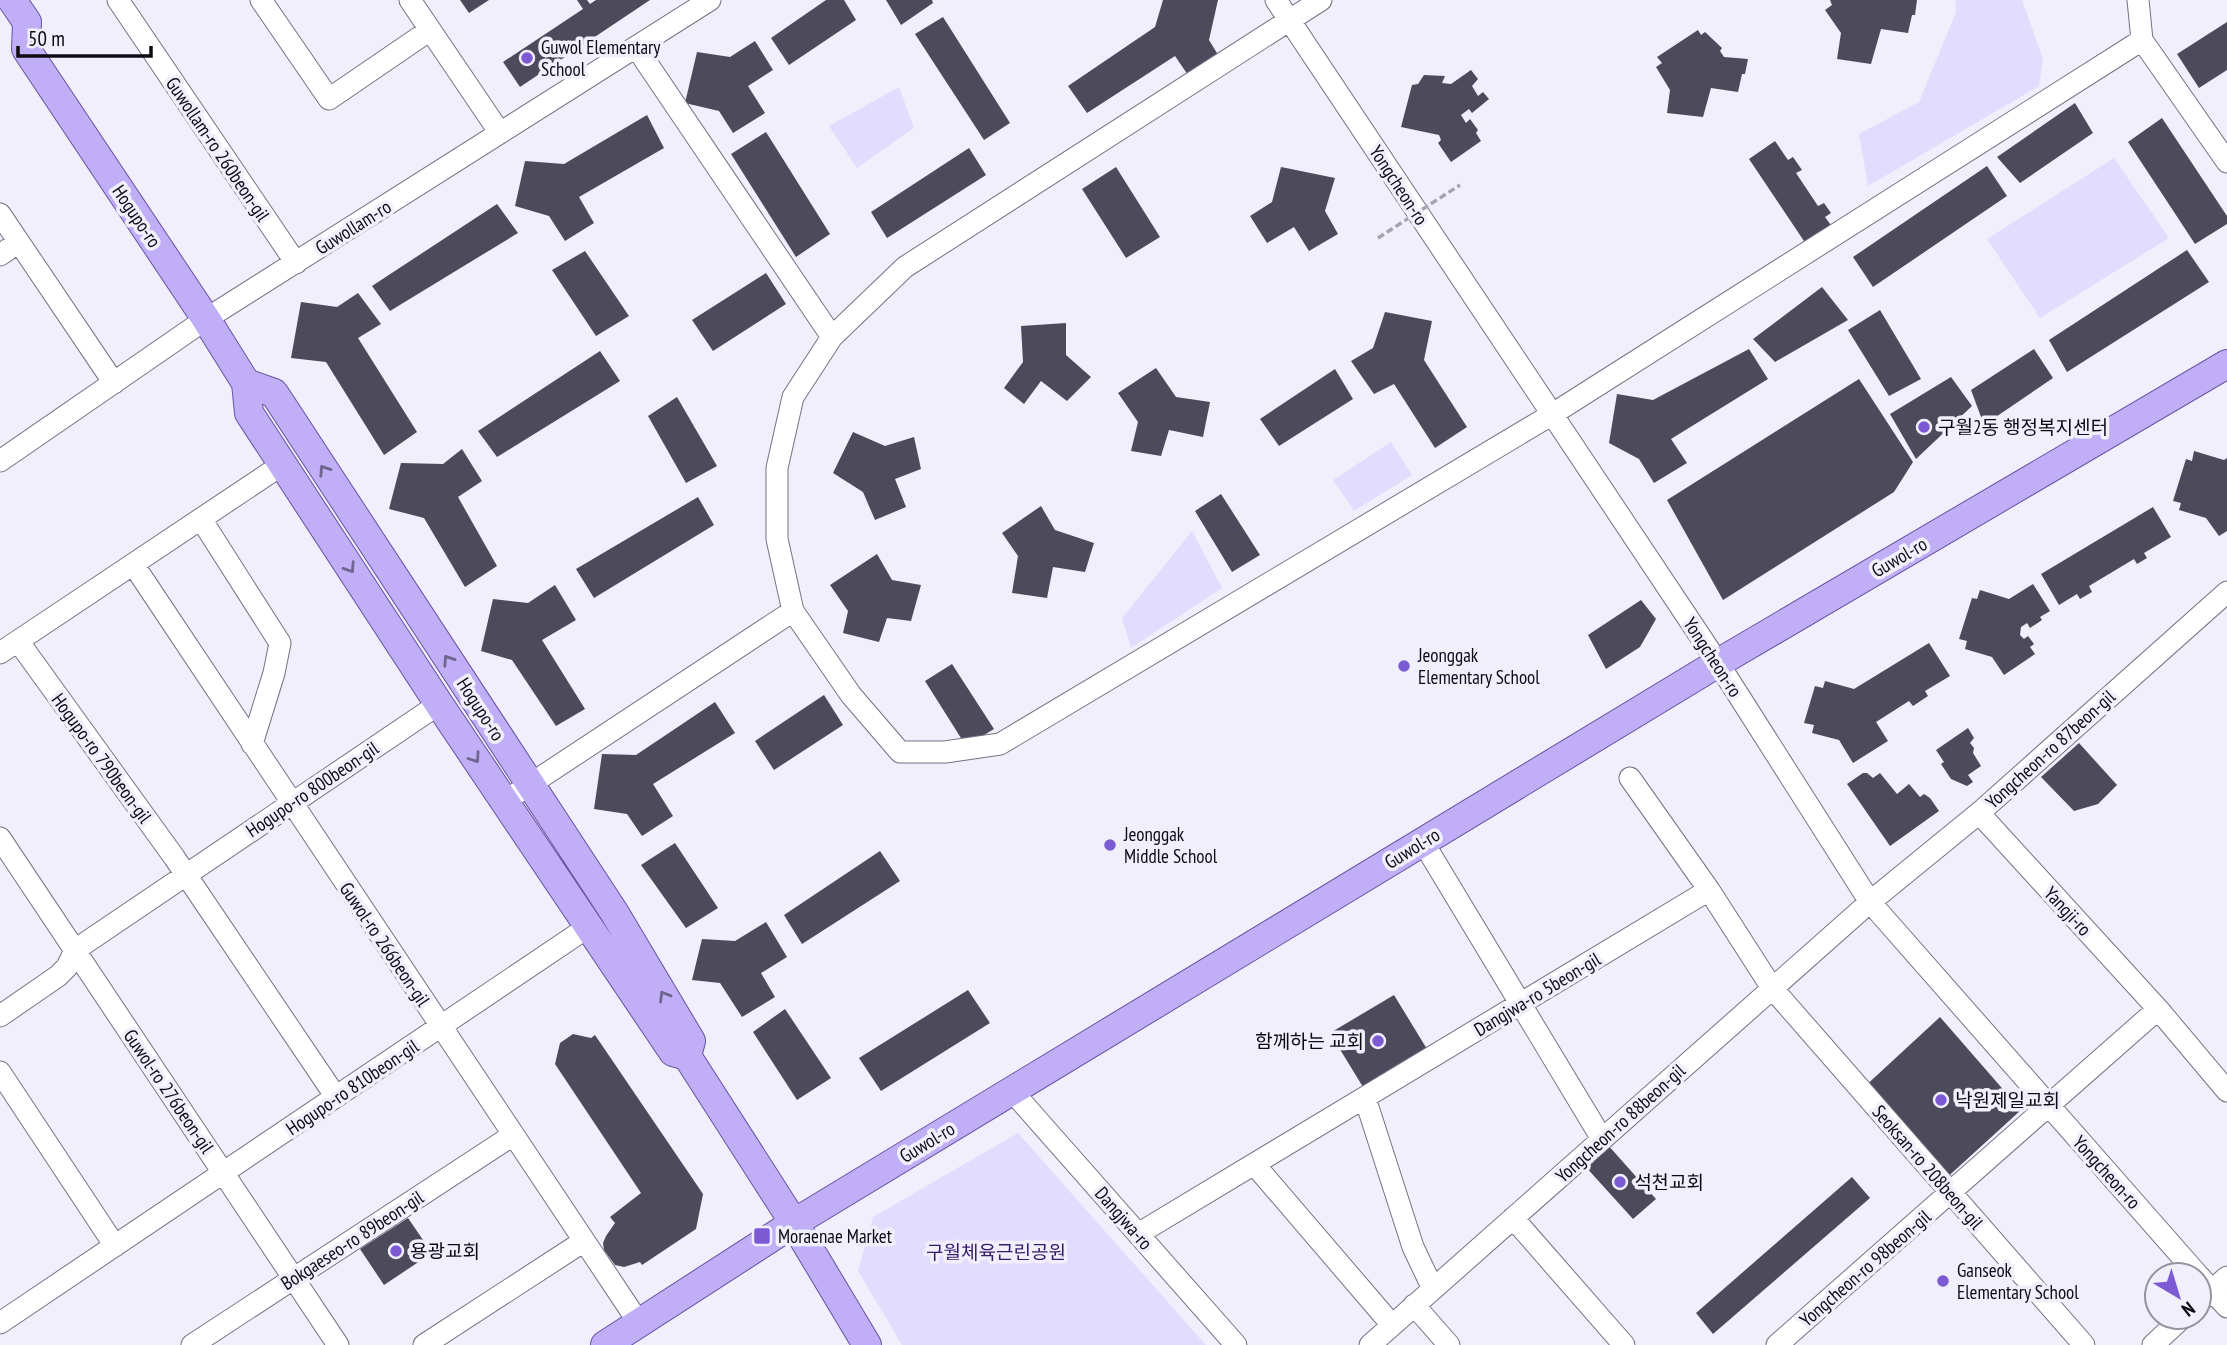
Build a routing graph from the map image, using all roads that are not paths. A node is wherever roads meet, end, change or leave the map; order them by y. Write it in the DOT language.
graph roads {
  1 [pos="12,0"];
  2 [pos="118,0"];
  3 [pos="410,0"];
  4 [pos="710,0"];
  5 [pos="1276,0"];
  6 [pos="1321,0"];
  7 [pos="2138,0"];
  8 [pos="267,2"];
  9 [pos="1290,20"];
  10 [pos="430,30"];
  11 [pos="2142,40"];
  12 [pos="13,46"];
  13 [pos="636,47"];
  14 [pos="500,133"];
  15 [pos="2227,162"];
  16 [pos="0,214"];
  17 [pos="19,242"];
  18 [pos="0,255"];
  19 [pos="296,263"];
  20 [pos="206,320"];
  21 [pos="832,337"];
  22 [pos="2227,364"];
  23 [pos="114,383"];
  24 [pos="246,383"];
  25 [pos="1551,415"];
  26 [pos="0,461"];
  27 [pos="283,464"];
  28 [pos="201,519"];
  29 [pos="133,564"];
  30 [pos="2227,592"];
  31 [pos="793,611"];
  32 [pos="18,641"];
  33 [pos="0,653"];
  34 [pos="1718,663"];
  35 [pos="439,704"];
  36 [pos="252,744"];
  37 [pos="1630,779"];
  38 [pos="531,786"];
  39 [pos="505,801"];
  40 [pos="291,803"];
  41 [pos="1979,813"];
  42 [pos="0,838"];
  43 [pos="1423,842"];
  44 [pos="186,874"];
  45 [pos="1709,890"];
  46 [pos="1870,902"];
  47 [pos="588,927"];
  48 [pos="75,950"];
  49 [pos="1772,988"];
  50 [pos="1521,1004"];
  51 [pos="2158,1009"];
  52 [pos="0,1016"];
  53 [pos="441,1027"];
  54 [pos="687,1056"];
  55 [pos="0,1072"];
  56 [pos="1012,1091"];
  57 [pos="2227,1091"];
  58 [pos="336,1097"];
  59 [pos="1365,1098"];
  60 [pos="2049,1107"];
  61 [pos="513,1135"];
  62 [pos="1602,1139"];
  63 [pos="1254,1164"];
  64 [pos="223,1173"];
  65 [pos="1951,1193"];
  66 [pos="1513,1218"];
  67 [pos="794,1223"];
  68 [pos="1138,1234"];
  69 [pos="584,1241"];
  70 [pos="115,1246"];
  71 [pos="2186,1261"];
  72 [pos="293,1278"];
  73 [pos="1433,1289"];
  74 [pos="2213,1291"];
  75 [pos="1414,1305"];
  76 [pos="2227,1307"];
  77 [pos="0,1323"];
  78 [pos="1392,1325"];
  79 [pos="2168,1331"];
  80 [pos="622,1337"];
  81 [pos="192,1345"];
  82 [pos="338,1345"];
  83 [pos="424,1345"];
  84 [pos="867,1345"];
  85 [pos="1236,1345"];
  86 [pos="1370,1345"];
  87 [pos="1449,1345"];
  88 [pos="1624,1345"];
  89 [pos="1777,1345"];
  90 [pos="2084,1345"];
  91 [pos="2153,1345"];
  1 -- 12 [label="main road, Hogupo-ro"];
  2 -- 19 [label="street, Guwollam-ro 260beon-gil"];
  3 -- 10 [label="street"];
  4 -- 13 [label="street, Guwollam-ro"];
  5 -- 9 [label="street, Yongcheon-ro"];
  6 -- 9 [label="street"];
  7 -- 11 [label="street"];
  8 -- 10 [label="street"];
  9 -- 21 [label="street"];
  9 -- 25 [label="street, Yongcheon-ro"];
  10 -- 14 [label="street"];
  11 -- 15 [label="street"];
  11 -- 25 [label="street"];
  12 -- 20 [label="main road, Hogupo-ro"];
  13 -- 14 [label="street, Guwollam-ro"];
  13 -- 21 [label="street"];
  14 -- 19 [label="street, Guwollam-ro"];
  16 -- 17 [label="street"];
  17 -- 18 [label="street"];
  17 -- 23 [label="street"];
  19 -- 20 [label="street, Guwollam-ro"];
  20 -- 23 [label="street, Guwollam-ro"];
  20 -- 24 [label="main road, Hogupo-ro"];
  21 -- 31 [label="street"];
  22 -- 34 [label="main road, Guwol-ro"];
  23 -- 26 [label="street, Guwollam-ro"];
  24 -- 27 [label="main road, Hogupo-ro"];
  38 -- 24 [label="main road, Hogupo-ro, one-way"];
  25 -- 31 [label="street"];
  25 -- 34 [label="street, Yongcheon-ro"];
  27 -- 28 [label="street"];
  27 -- 35 [label="main road, Hogupo-ro, one-way"];
  28 -- 29 [label="street"];
  28 -- 36 [label="street"];
  29 -- 32 [label="street"];
  29 -- 36 [label="street, Guwol-ro 266beon-gil"];
  30 -- 41 [label="street, Yongcheon-ro 87beon-gil"];
  31 -- 38 [label="street"];
  32 -- 33 [label="street"];
  32 -- 44 [label="street, Hogupo-ro 790beon-gil"];
  34 -- 43 [label="main road, Guwol-ro"];
  34 -- 46 [label="street, Yongcheon-ro"];
  35 -- 39 [label="main road, Hogupo-ro, one-way"];
  35 -- 40 [label="street, Hogupo-ro 800beon-gil"];
  36 -- 40 [label="street, Guwol-ro 266beon-gil"];
  37 -- 45 [label="street, Seoksan-ro 208beon-gil"];
  38 -- 39 [label="street"];
  54 -- 38 [label="main road, Hogupo-ro, one-way"];
  39 -- 47 [label="main road, Hogupo-ro"];
  40 -- 44 [label="street, Hogupo-ro 800beon-gil"];
  40 -- 53 [label="street, Guwol-ro 266beon-gil"];
  41 -- 46 [label="street, Yongcheon-ro 87beon-gil"];
  41 -- 51 [label="street, Yangji-ro"];
  42 -- 48 [label="street, Guwol-ro 276beon-gil"];
  43 -- 50 [label="street"];
  43 -- 56 [label="main road, Guwol-ro"];
  44 -- 48 [label="street, Hogupo-ro 800beon-gil"];
  44 -- 58 [label="street"];
  45 -- 49 [label="street, Seoksan-ro 208beon-gil"];
  45 -- 50 [label="street, Dangjwa-ro 5beon-gil"];
  46 -- 49 [label="street, Yongcheon-ro 88beon-gil"];
  46 -- 60 [label="street, Yongcheon-ro"];
  47 -- 53 [label="street, Hogupo-ro 810beon-gil"];
  47 -- 54 [label="main road, Hogupo-ro"];
  48 -- 52 [label="street, Hogupo-ro 800beon-gil"];
  48 -- 64 [label="street, Guwol-ro 276beon-gil"];
  49 -- 62 [label="street, Yongcheon-ro 88beon-gil"];
  49 -- 65 [label="street, Seoksan-ro 208beon-gil"];
  50 -- 59 [label="street, Dangjwa-ro 5beon-gil"];
  50 -- 62 [label="street"];
  51 -- 57 [label="street, Yangji-ro"];
  51 -- 60 [label="street, Yongcheon-ro 98beon-gil"];
  53 -- 58 [label="street, Hogupo-ro 810beon-gil"];
  53 -- 61 [label="street, Guwol-ro 266beon-gil"];
  54 -- 67 [label="main road, Hogupo-ro"];
  55 -- 70 [label="street"];
  56 -- 67 [label="main road, Guwol-ro"];
  56 -- 68 [label="street, Dangjwa-ro"];
  58 -- 64 [label="street, Hogupo-ro 810beon-gil"];
  59 -- 63 [label="street, Dangjwa-ro 5beon-gil"];
  59 -- 73 [label="street"];
  60 -- 65 [label="street, Yongcheon-ro 98beon-gil"];
  60 -- 71 [label="street, Yongcheon-ro"];
  61 -- 69 [label="street, Guwol-ro 266beon-gil"];
  61 -- 72 [label="street, Bokgaeseo-ro 89beon-gil"];
  62 -- 66 [label="street, Yongcheon-ro 88beon-gil"];
  63 -- 68 [label="street, Dangjwa-ro 5beon-gil"];
  63 -- 78 [label="street"];
  64 -- 70 [label="street, Hogupo-ro 810beon-gil"];
  64 -- 72 [label="street, Guwol-ro 276beon-gil"];
  65 -- 89 [label="street, Yongcheon-ro 98beon-gil"];
  65 -- 90 [label="street, Seoksan-ro 208beon-gil"];
  66 -- 73 [label="street, Yongcheon-ro 88beon-gil"];
  66 -- 88 [label="street"];
  67 -- 80 [label="main road, Guwol-ro"];
  67 -- 84 [label="main road, Hogupo-ro"];
  68 -- 85 [label="street, Dangjwa-ro"];
  69 -- 80 [label="street, Guwol-ro 266beon-gil"];
  69 -- 83 [label="street"];
  70 -- 77 [label="street, Hogupo-ro 810beon-gil"];
  72 -- 81 [label="street, Bokgaeseo-ro 89beon-gil"];
  72 -- 82 [label="street, Guwol-ro 276beon-gil"];
  73 -- 75 [label="street, Yongcheon-ro 88beon-gil"];
  74 -- 76 [label="street, Yongcheon-ro"];
  75 -- 78 [label="street, Yongcheon-ro 88beon-gil"];
  75 -- 87 [label="street"];
  78 -- 86 [label="street, Yongcheon-ro 88beon-gil"];
  79 -- 91 [label="street"];
}
